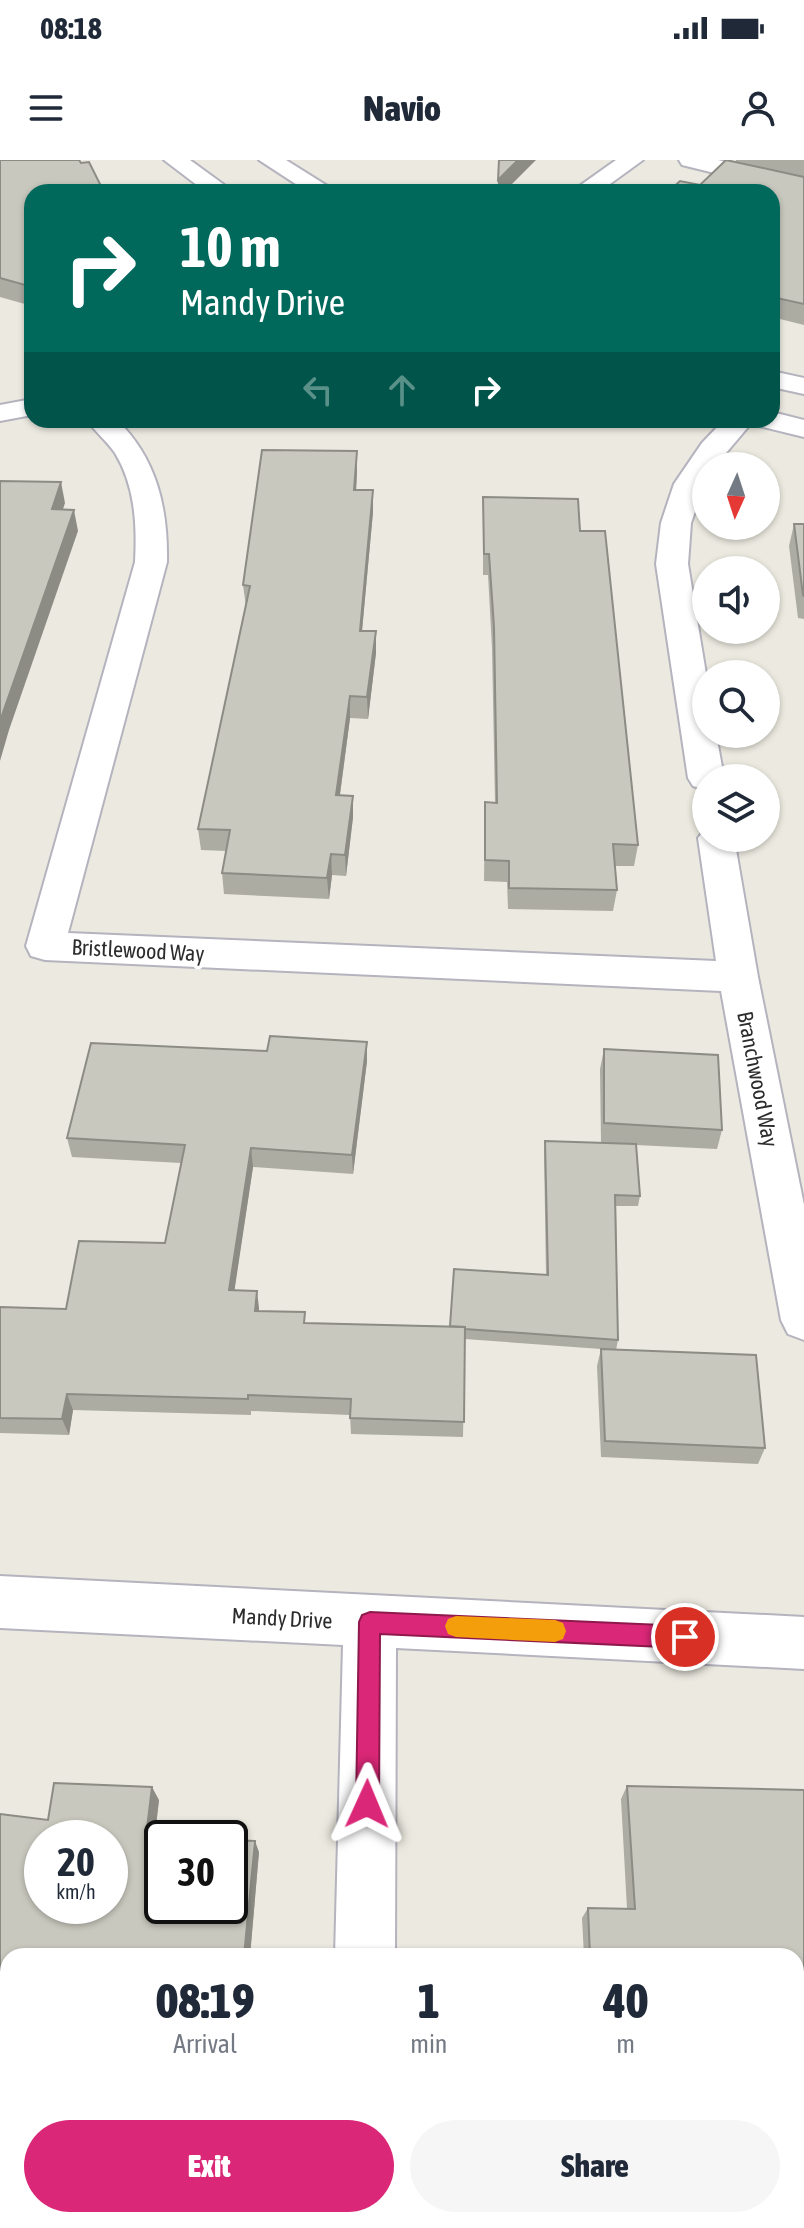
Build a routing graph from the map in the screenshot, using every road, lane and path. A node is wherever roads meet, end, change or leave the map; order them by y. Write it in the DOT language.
graph roads {
  1 [pos="175,160"];
  2 [pos="270,160"];
  3 [pos="632,160"];
  4 [pos="690,160"];
  5 [pos="210,184"];
  6 [pos="311,184"];
  7 [pos="595,184"];
  8 [pos="804,188"];
  9 [pos="780,381"];
  10 [pos="804,386"];
  11 [pos="24,408"];
  12 [pos="0,413"];
  13 [pos="780,423"];
  14 [pos="107,428"];
  15 [pos="732,428"];
  16 [pos="804,429"];
  17 [pos="704,764"];
  18 [pos="718,852"];
  19 [pos="738,977"];
  20 [pos="804,1320"];
  21 [pos="0,1602"];
  22 [pos="370,1622"];
  23 [pos="804,1643"];
  24 [pos="365,1948"];
  1 -- 5 [label="street"];
  2 -- 6 [label="street"];
  3 -- 7 [label="street"];
  4 -- 8 [label="street"];
  9 -- 10 [label="street"];
  11 -- 12 [label="street"];
  13 -- 16 [label="street"];
  14 -- 19 [label="street, Bristlewood Way"];
  15 -- 17 [label="street"];
  18 -- 19 [label="street, Branchwood Way"];
  19 -- 20 [label="street, Branchwood Way"];
  21 -- 22 [label="street, Mandy Drive"];
  22 -- 23 [label="street, Mandy Drive"];
  22 -- 24 [label="street"];
}
